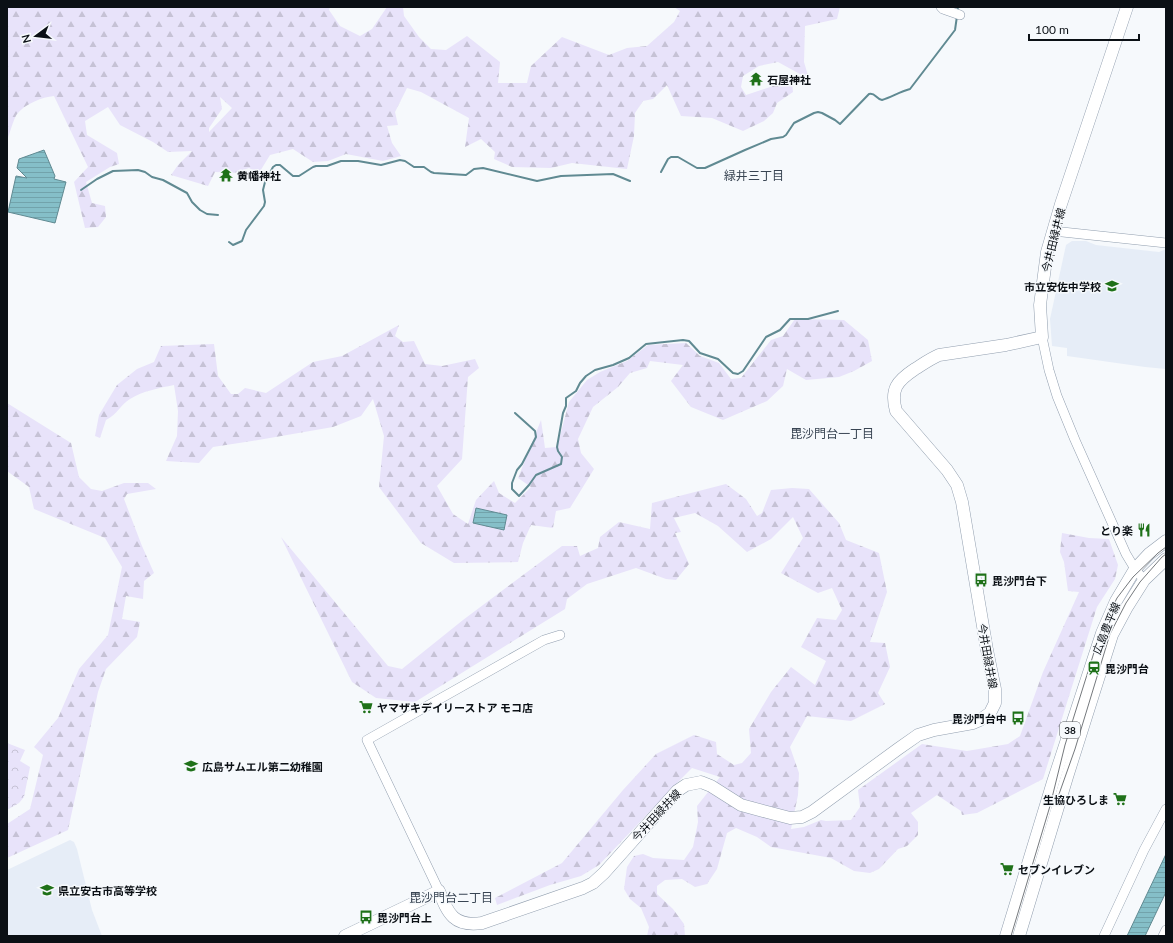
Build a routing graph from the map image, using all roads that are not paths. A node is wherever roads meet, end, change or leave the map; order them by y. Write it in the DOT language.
graph roads {
  1 [pos="941,7"];
  2 [pos="1126,7"];
  3 [pos="960,15"];
  4 [pos="1053,231"];
  5 [pos="1166,243"];
  6 [pos="1042,336"];
  7 [pos="1166,541"];
  8 [pos="1166,559"];
  9 [pos="1135,569"];
  10 [pos="1144,580"];
  11 [pos="560,635"];
  12 [pos="1166,809"];
  13 [pos="438,891"];
  14 [pos="1166,930"];
  15 [pos="345,936"];
  16 [pos="1006,936"];
  17 [pos="1019,936"];
  18 [pos="1104,936"];
  19 [pos="1163,936"];
  1 -- 3 [label="street"];
  2 -- 4 [label="main road, 今井田緑井線"];
  4 -- 5 [label="street"];
  4 -- 6 [label="main road, 今井田緑井線"];
  6 -- 9 [label="street"];
  6 -- 13 [label="main road, 今井田緑井線"];
  7 -- 9 [label="main road, 広島豊平線 / 38"];
  8 -- 10 [label="main road, 広島豊平線 / 38"];
  9 -- 10 [label="street"];
  9 -- 16 [label="main road, 広島豊平線 / 38"];
  10 -- 17 [label="main road, 広島豊平線 / 38"];
  11 -- 13 [label="street"];
  12 -- 18 [label="street"];
  13 -- 15 [label="main road"];
  14 -- 19 [label="street"];
}
